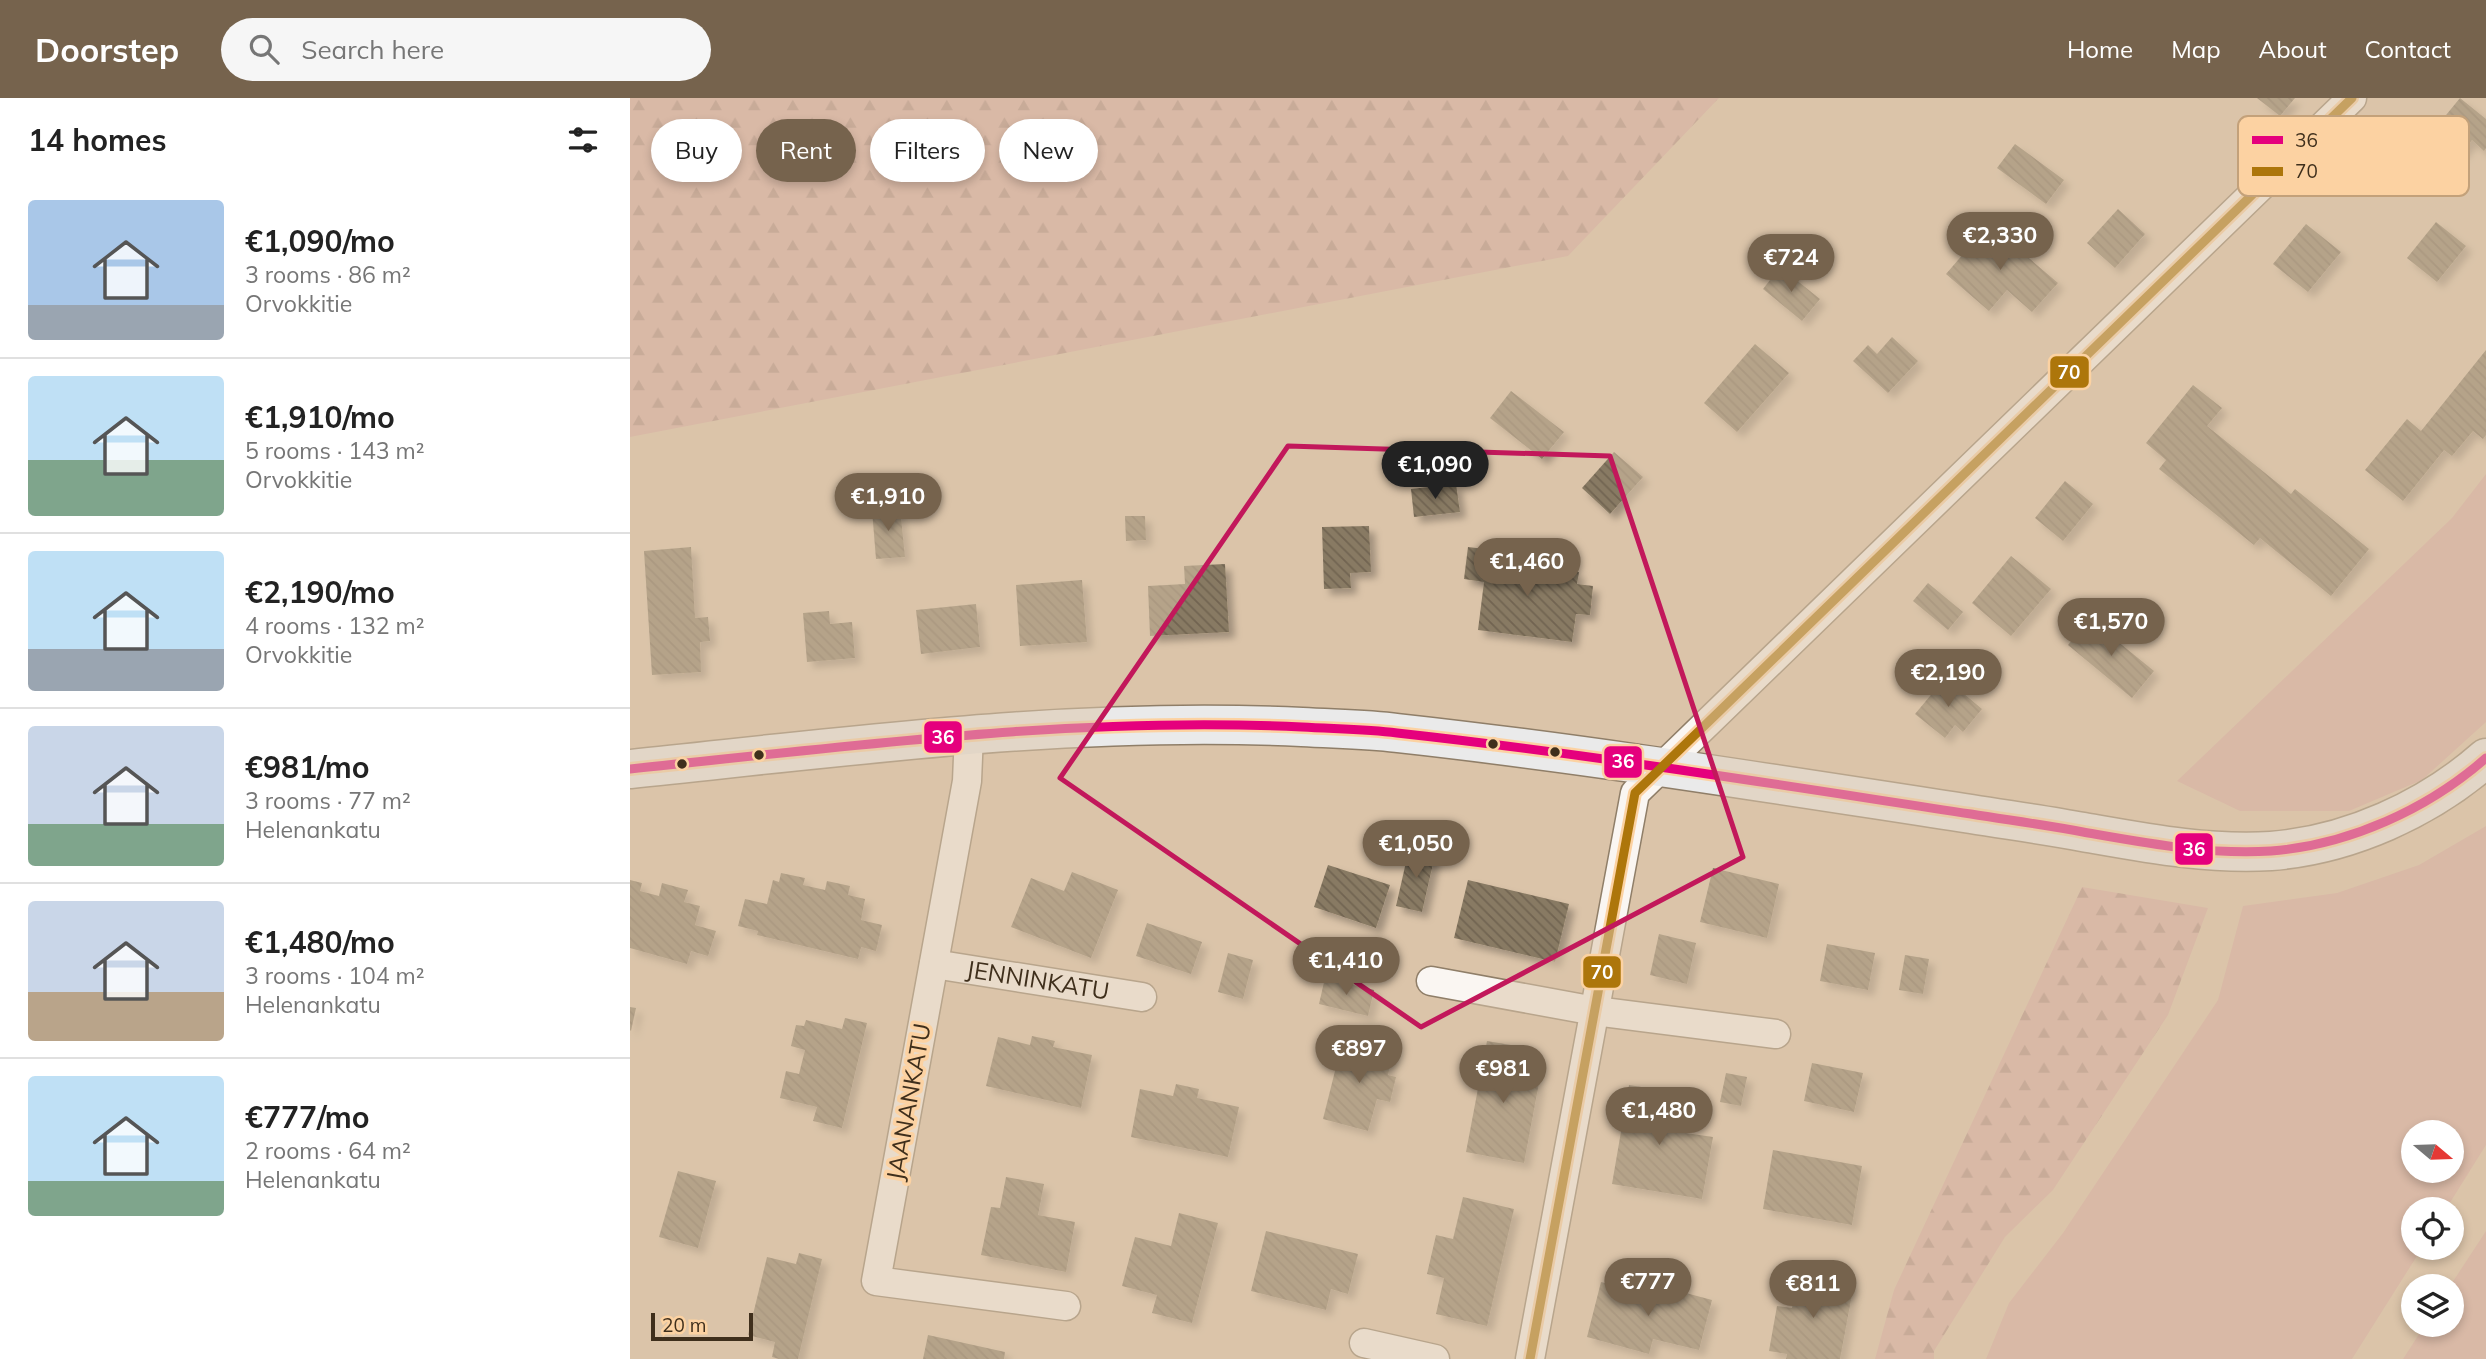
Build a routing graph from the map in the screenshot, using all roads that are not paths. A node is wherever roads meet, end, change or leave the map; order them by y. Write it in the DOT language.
graph roads {
  1 [pos="2352,98"];
  2 [pos="2333,116"];
  3 [pos="2251,196"];
  4 [pos="969,734"];
  5 [pos="2486,758"];
  6 [pos="1664,767"];
  7 [pos="630,769"];
  8 [pos="934,964"];
  9 [pos="1431,981"];
  10 [pos="1142,997"];
  11 [pos="1595,1011"];
  12 [pos="1776,1034"];
  13 [pos="1066,1306"];
  14 [pos="1364,1343"];
  15 [pos="1435,1359"];
  16 [pos="1530,1359"];
  1 -- 2 [label="street"];
  3 -- 6 [label="street"];
  4 -- 6 [label="street"];
  4 -- 7 [label="street"];
  4 -- 8 [label="street, JAANANKATU"];
  5 -- 6 [label="street"];
  6 -- 11 [label="street"];
  8 -- 10 [label="street, JENNINKATU"];
  8 -- 13 [label="street, JAANANKATU"];
  9 -- 11 [label="street"];
  11 -- 12 [label="street"];
  11 -- 16 [label="street"];
  14 -- 15 [label="street"];
}
